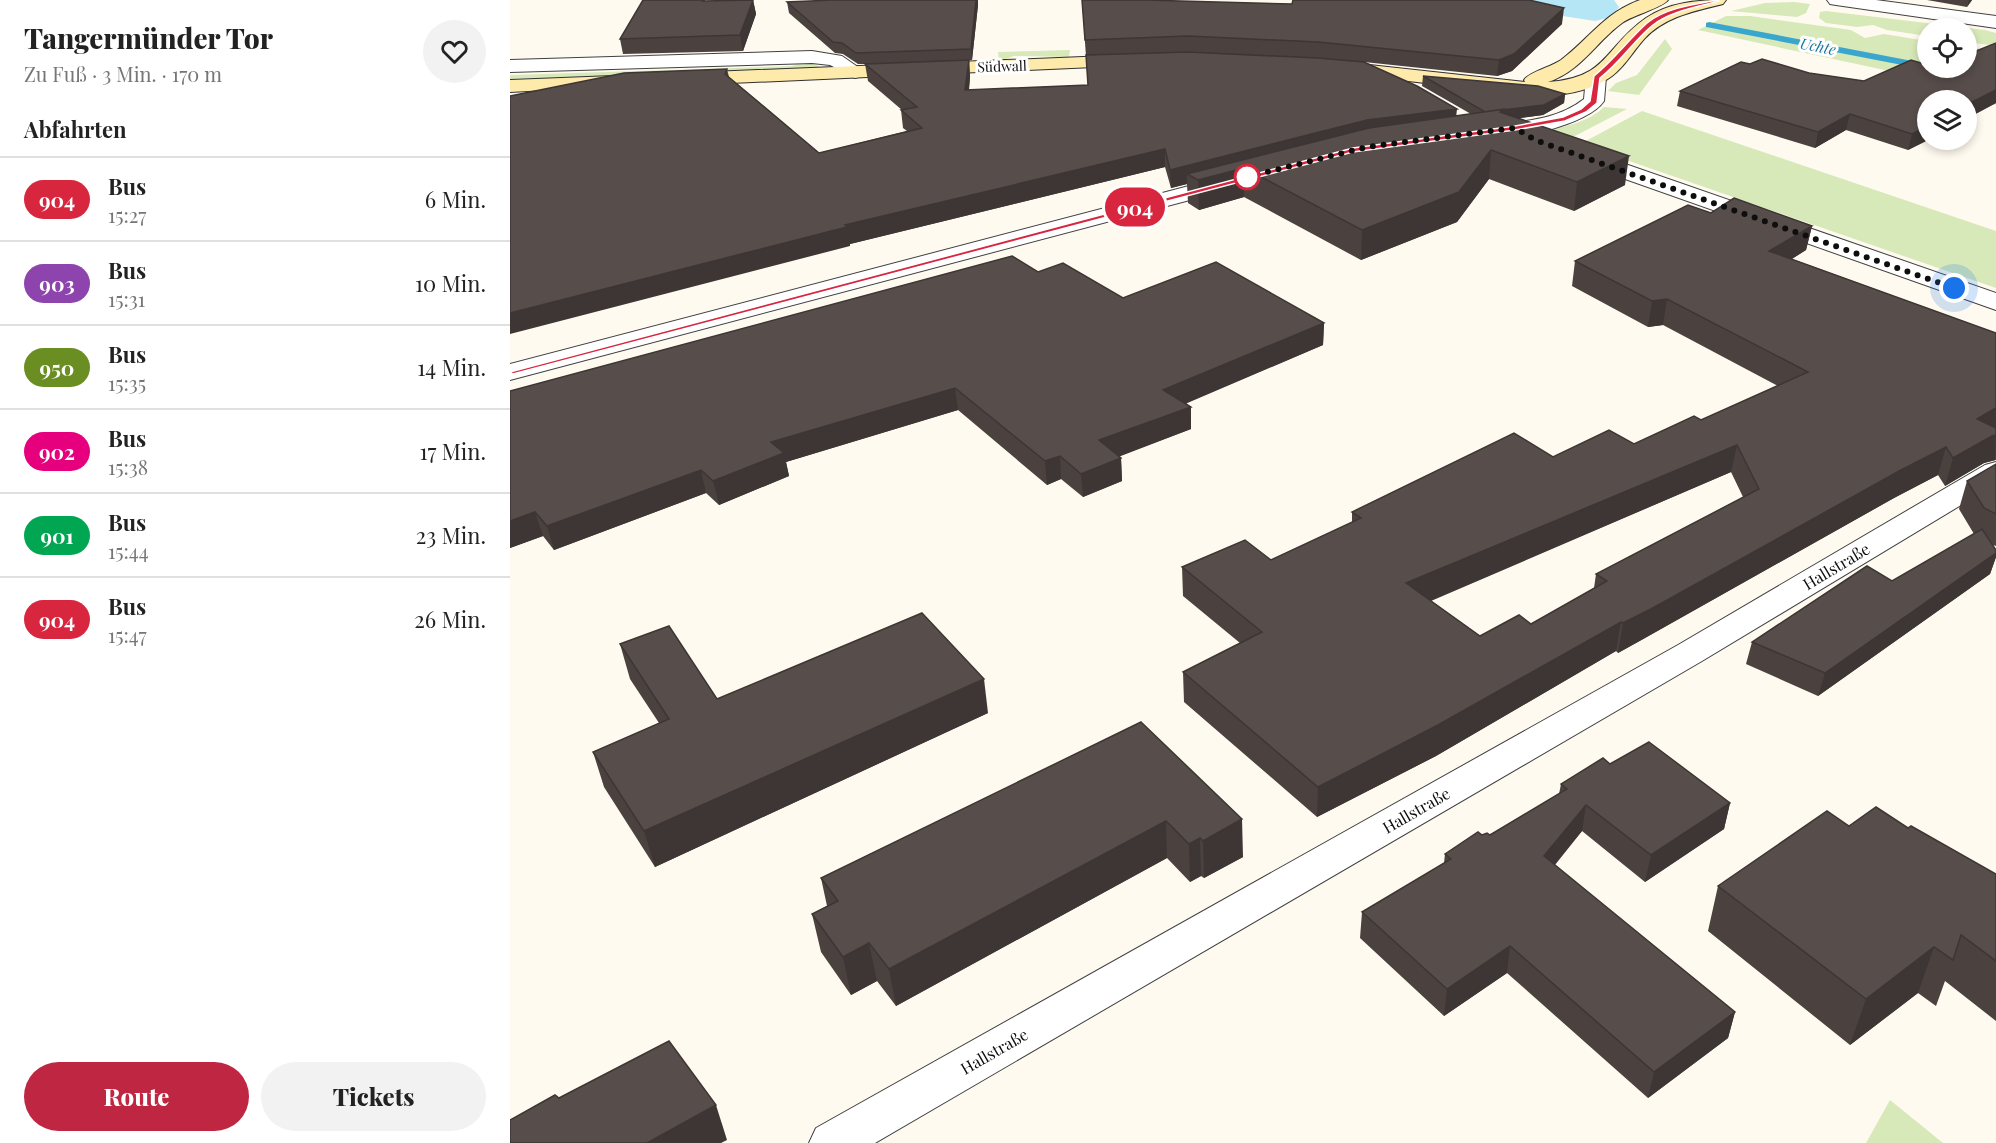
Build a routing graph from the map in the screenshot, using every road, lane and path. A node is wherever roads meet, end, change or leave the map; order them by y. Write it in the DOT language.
graph roads {
  1 [pos="1659,0"];
  2 [pos="1717,0"];
  3 [pos="1836,0"];
  4 [pos="1622,7"];
  5 [pos="1996,22"];
  6 [pos="1156,61"];
  7 [pos="510,66"];
  8 [pos="1318,66"];
  9 [pos="1364,70"];
  10 [pos="855,72"];
  11 [pos="1596,77"];
  12 [pos="1564,78"];
  13 [pos="510,86"];
  14 [pos="1429,98"];
  15 [pos="1515,128"];
  16 [pos="1476,131"];
  17 [pos="1253,176"];
  18 [pos="1996,303"];
  19 [pos="510,372"];
  20 [pos="1996,471"];
  21 [pos="833,1143"];
  1 -- 4 [label="main road"];
  2 -- 11 [label="main road"];
  3 -- 5 [label="street"];
  4 -- 12 [label="main road"];
  6 -- 10 [label="main road, Südwall"];
  7 -- 10 [label="street"];
  8 -- 9 [label="main road"];
  9 -- 12 [label="main road"];
  9 -- 14 [label="street"];
  10 -- 13 [label="main road, Südwall"];
  11 -- 12 [label="main road"];
  11 -- 15 [label="street"];
  12 -- 15 [label="street"];
  15 -- 16 [label="street"];
  15 -- 18 [label="street"];
  17 -- 19 [label="street"];
  20 -- 21 [label="street, Hallstraße"];
}
